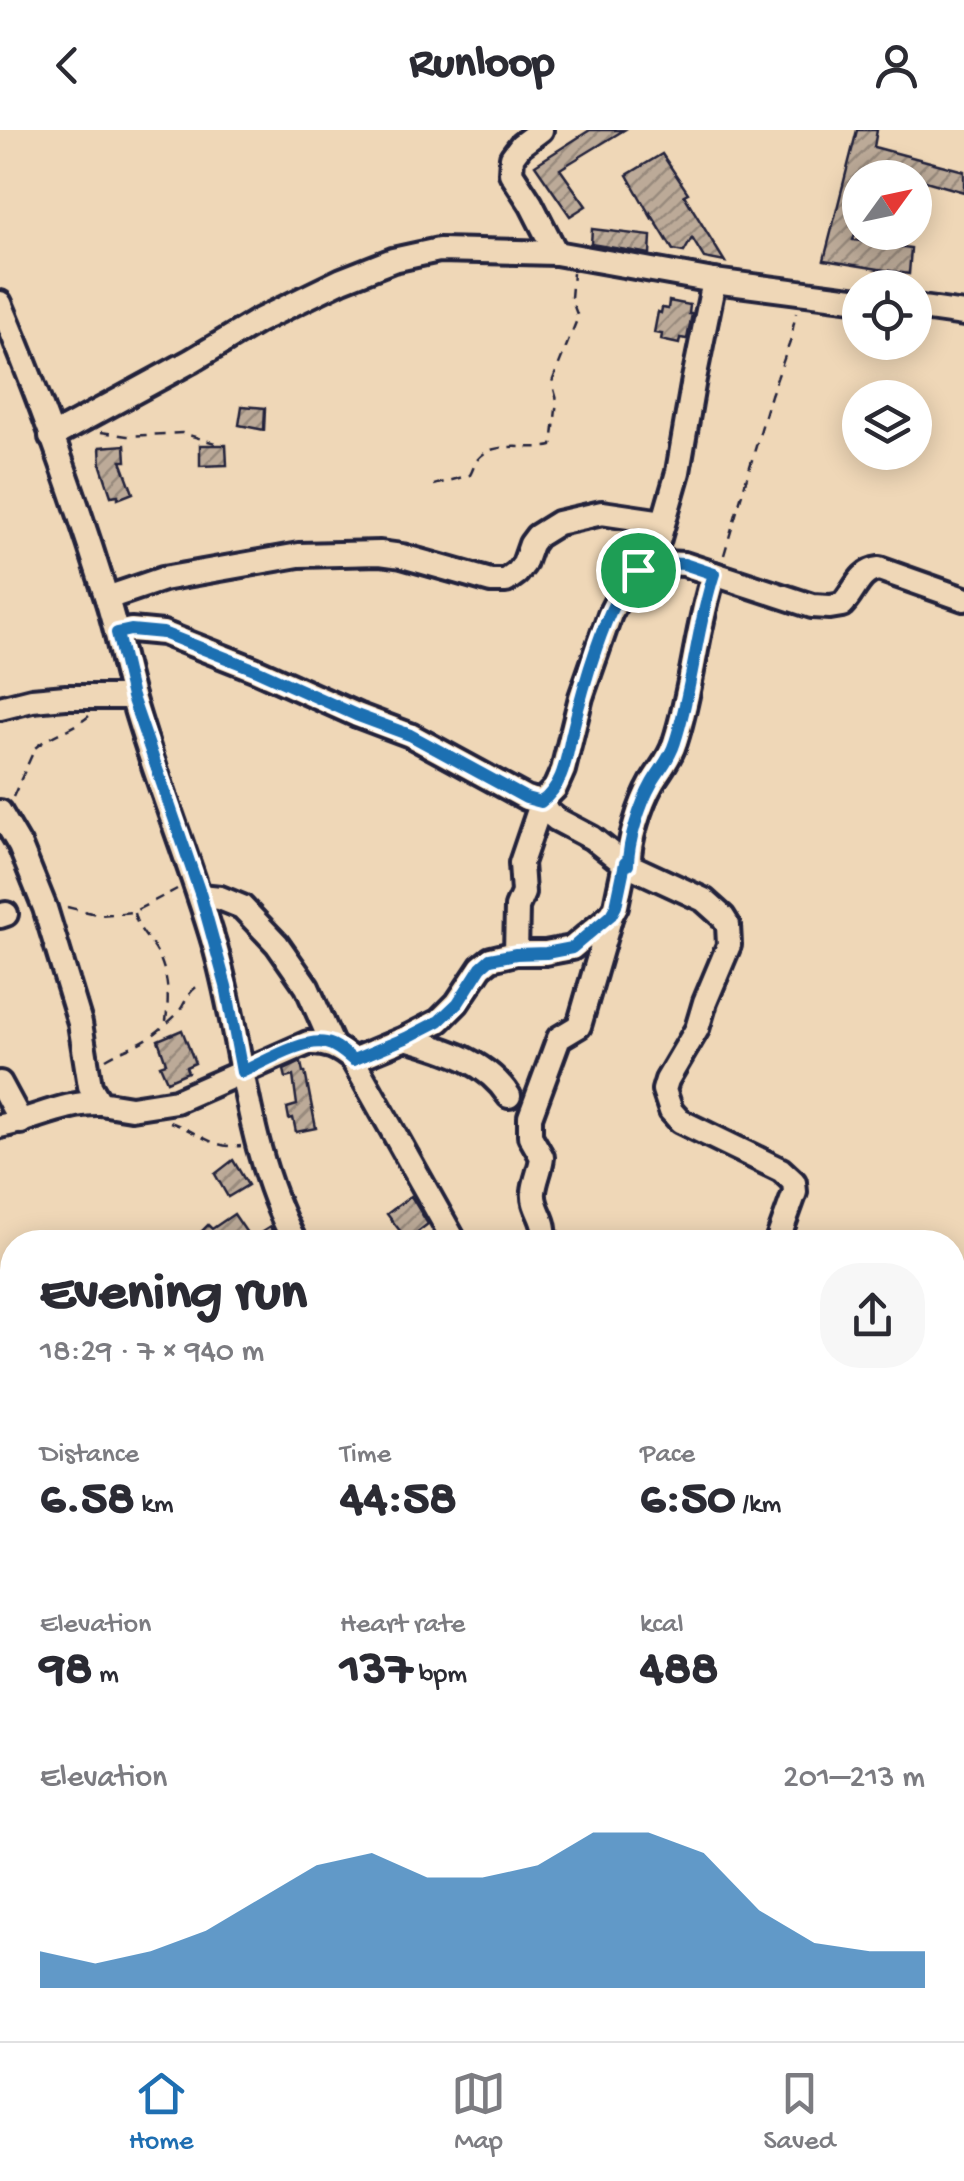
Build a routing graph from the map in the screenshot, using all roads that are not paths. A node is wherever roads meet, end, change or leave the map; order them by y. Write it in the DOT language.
graph roads {
  1 [pos="541,130"];
  2 [pos="565,255"];
  3 [pos="714,281"];
  4 [pos="842,298"];
  5 [pos="0,303"];
  6 [pos="932,309"];
  7 [pos="964,314"];
  8 [pos="0,329"];
  9 [pos="19,350"];
  10 [pos="51,438"];
  11 [pos="663,522"];
  12 [pos="638,570"];
  13 [pos="716,575"];
  14 [pos="107,598"];
  15 [pos="964,600"];
  16 [pos="117,633"];
  17 [pos="132,697"];
  18 [pos="0,708"];
  19 [pos="537,804"];
  20 [pos="1,813"];
  21 [pos="627,864"];
  22 [pos="198,888"];
  23 [pos="611,915"];
  24 [pos="516,954"];
  25 [pos="406,1038"];
  26 [pos="333,1046"];
  27 [pos="353,1060"];
  28 [pos="242,1072"];
  29 [pos="0,1083"];
  30 [pos="509,1096"];
  31 [pos="100,1103"];
  32 [pos="10,1124"];
  33 [pos="288,1230"];
  34 [pos="447,1230"];
  35 [pos="545,1230"];
  36 [pos="782,1230"];
  1 -- 2 [label="street"];
  2 -- 3 [label="street"];
  2 -- 10 [label="street"];
  3 -- 4 [label="street"];
  3 -- 11 [label="street"];
  5 -- 9 [label="street"];
  6 -- 7 [label="street"];
  8 -- 9 [label="street"];
  9 -- 10 [label="street"];
  10 -- 14 [label="street"];
  11 -- 12 [label="street"];
  11 -- 14 [label="street"];
  12 -- 13 [label="street"];
  12 -- 19 [label="street"];
  13 -- 15 [label="street"];
  13 -- 21 [label="street"];
  14 -- 16 [label="street"];
  16 -- 17 [label="street"];
  16 -- 19 [label="street"];
  17 -- 18 [label="street"];
  17 -- 22 [label="street"];
  19 -- 21 [label="street"];
  19 -- 24 [label="street"];
  20 -- 31 [label="street"];
  21 -- 23 [label="street"];
  21 -- 36 [label="street"];
  22 -- 26 [label="street"];
  22 -- 28 [label="street"];
  23 -- 24 [label="street"];
  23 -- 35 [label="street"];
  24 -- 25 [label="street"];
  25 -- 27 [label="street"];
  25 -- 30 [label="street"];
  26 -- 27 [label="street"];
  26 -- 28 [label="street"];
  27 -- 34 [label="street"];
  28 -- 31 [label="street"];
  28 -- 33 [label="street"];
  29 -- 32 [label="street"];
  31 -- 32 [label="street"];
}
